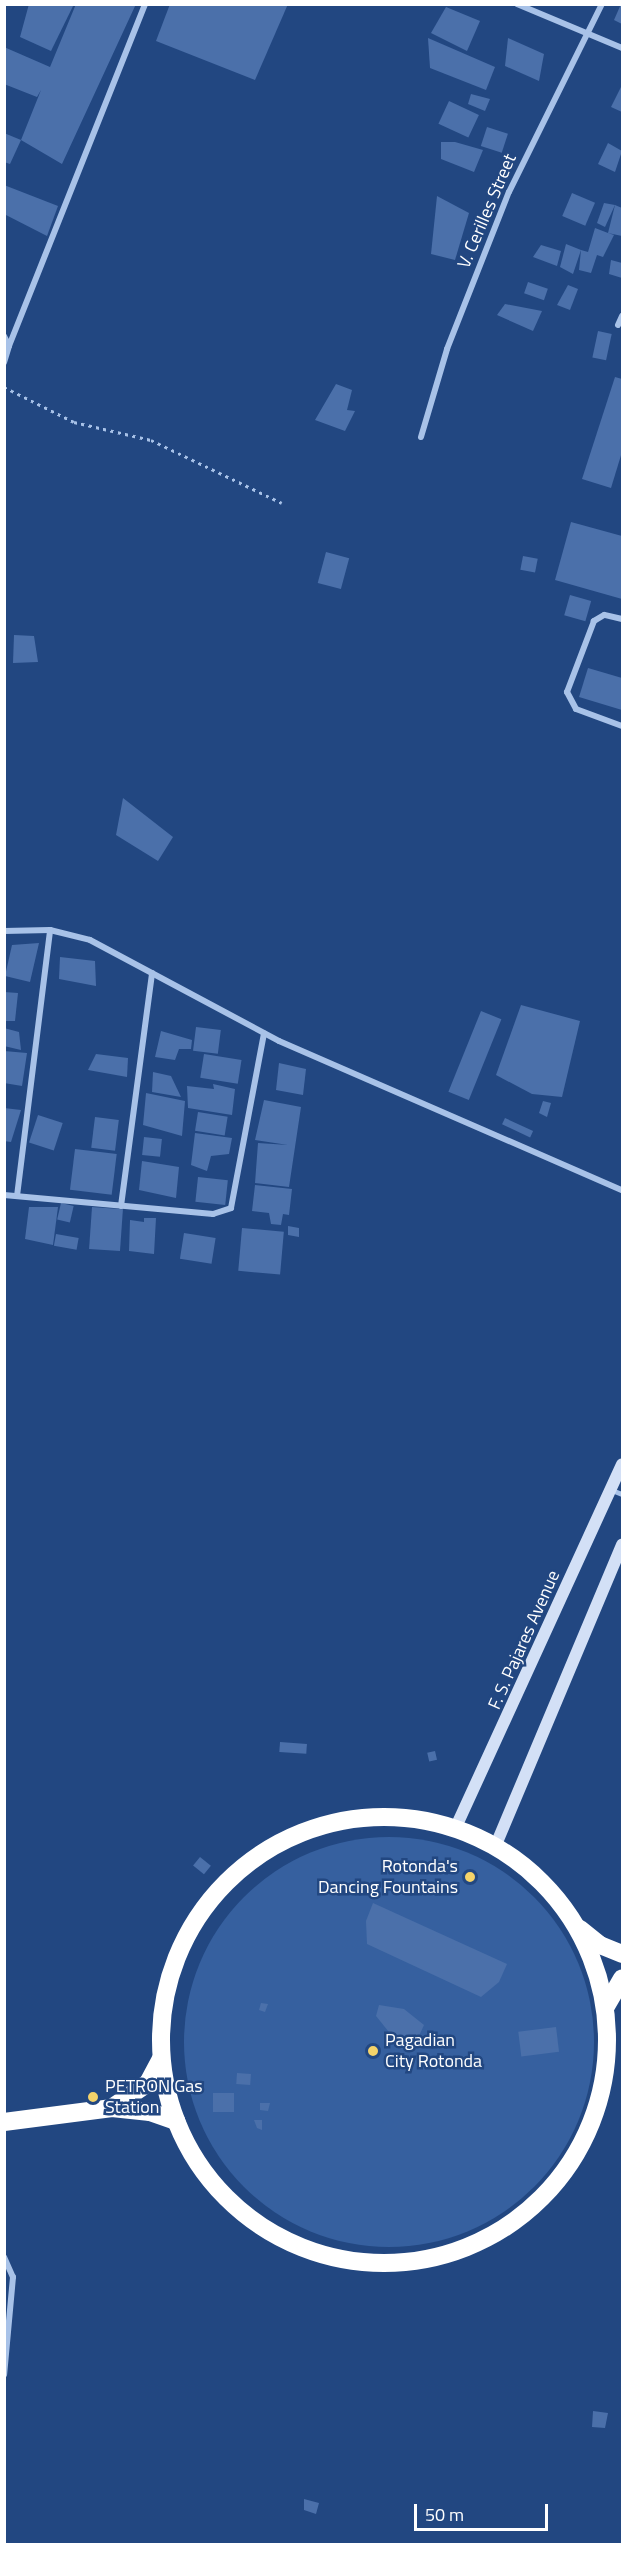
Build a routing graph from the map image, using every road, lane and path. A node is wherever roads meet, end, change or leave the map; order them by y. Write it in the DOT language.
graph roads {
  1 [pos="145,4"];
  2 [pos="517,4"];
  3 [pos="602,4"];
  4 [pos="588,34"];
  5 [pos="622,48"];
  6 [pos="622,316"];
  7 [pos="618,325"];
  8 [pos="4,336"];
  9 [pos="9,346"];
  10 [pos="4,362"];
  11 [pos="4,387"];
  12 [pos="421,437"];
  13 [pos="282,503"];
  14 [pos="622,619"];
  15 [pos="622,726"];
  16 [pos="50,930"];
  17 [pos="4,931"];
  18 [pos="153,973"];
  19 [pos="264,1033"];
  20 [pos="622,1190"];
  21 [pos="4,1195"];
  22 [pos="17,1196"];
  23 [pos="121,1206"];
  24 [pos="622,1464"];
  25 [pos="617,1492"];
  26 [pos="622,1545"];
  27 [pos="456,1829"];
  28 [pos="495,1847"];
  29 [pos="574,1924"];
  30 [pos="622,1954"];
  31 [pos="622,1979"];
  32 [pos="605,2008"];
  33 [pos="161,2059"];
  34 [pos="112,2108"];
  35 [pos="176,2121"];
  36 [pos="4,2122"];
  37 [pos="4,2257"];
  38 [pos="4,2375"];
  1 -- 9 [label="street"];
  2 -- 4 [label="street"];
  3 -- 4 [label="street, V. Cerilles Street"];
  4 -- 5 [label="street"];
  4 -- 12 [label="street, V. Cerilles Street"];
  6 -- 7 [label="street"];
  8 -- 9 [label="street"];
  9 -- 10 [label="street"];
  11 -- 13 [label="path"];
  14 -- 15 [label="street"];
  16 -- 17 [label="street"];
  16 -- 18 [label="street"];
  16 -- 22 [label="street"];
  18 -- 19 [label="street"];
  18 -- 23 [label="street"];
  19 -- 20 [label="street"];
  19 -- 23 [label="street"];
  21 -- 22 [label="street"];
  22 -- 23 [label="street"];
  24 -- 25 [label="main road, F. S. Pajares Avenue"];
  25 -- 27 [label="main road, F. S. Pajares Avenue"];
  26 -- 28 [label="main road"];
  27 -- 28 [label="highway"];
  27 -- 33 [label="highway"];
  28 -- 29 [label="highway"];
  29 -- 30 [label="highway"];
  29 -- 32 [label="highway"];
  31 -- 32 [label="highway"];
  32 -- 35 [label="highway"];
  33 -- 34 [label="highway"];
  33 -- 35 [label="highway"];
  34 -- 35 [label="highway"];
  34 -- 36 [label="highway"];
  37 -- 38 [label="street"];
}
